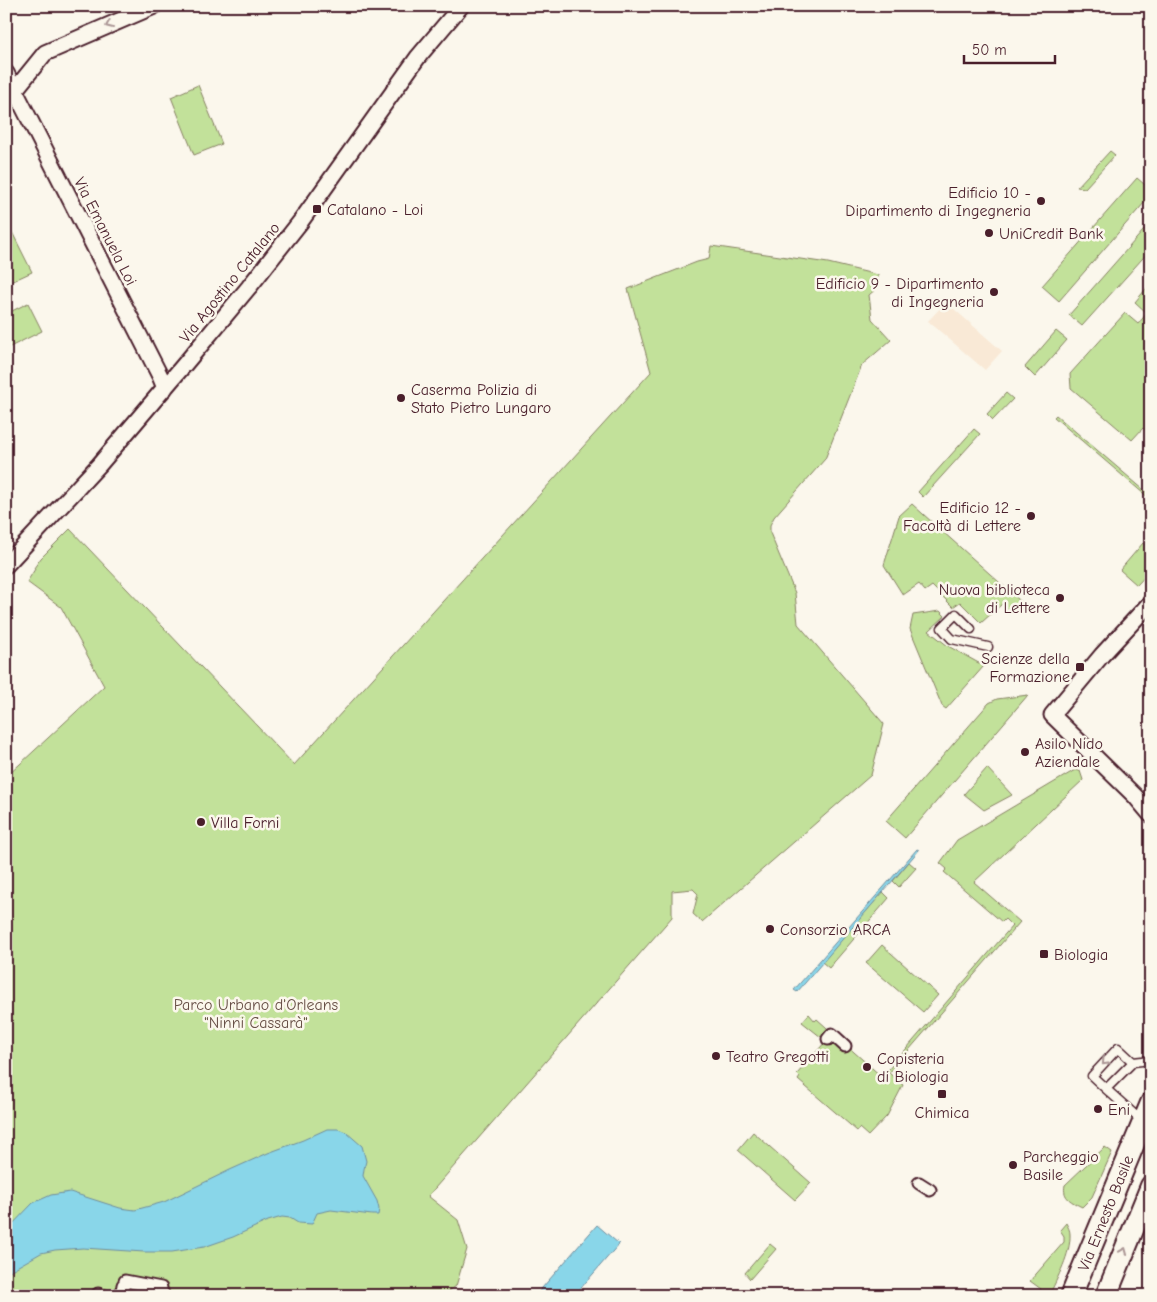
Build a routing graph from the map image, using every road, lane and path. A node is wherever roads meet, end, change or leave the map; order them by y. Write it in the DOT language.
graph roads {
  1 [pos="154,6"];
  2 [pos="461,6"];
  3 [pos="6,73"];
  4 [pos="11,93"];
  5 [pos="165,388"];
  6 [pos="6,565"];
  7 [pos="1151,602"];
  8 [pos="972,629"];
  9 [pos="988,646"];
  10 [pos="1151,815"];
  11 [pos="828,1039"];
  12 [pos="846,1046"];
  13 [pos="1151,1060"];
  14 [pos="1133,1062"];
  15 [pos="1106,1090"];
  16 [pos="1147,1113"];
  17 [pos="919,1183"];
  18 [pos="1151,1186"];
  19 [pos="930,1190"];
  20 [pos="98,1296"];
  21 [pos="105,1296"];
  22 [pos="121,1296"];
  23 [pos="162,1296"];
  24 [pos="1071,1296"];
  25 [pos="1106,1296"];
  1 -- 4 [label="street, one-way"];
  2 -- 5 [label="street, Via Agostino Catalano"];
  3 -- 4 [label="street, Via Emanuela Loi"];
  4 -- 5 [label="street, Via Emanuela Loi"];
  5 -- 6 [label="street, Via Agostino Catalano"];
  7 -- 10 [label="street"];
  8 -- 9 [label="lane"];
  11 -- 12 [label="street"];
  13 -- 14 [label="lane"];
  14 -- 15 [label="lane"];
  14 -- 15 [label="lane, one-way"];
  15 -- 16 [label="lane"];
  16 -- 24 [label="main road, Via Ernesto Basile"];
  17 -- 19 [label="street"];
  25 -- 18 [label="main road, Via Ernesto Basile, one-way"];
  20 -- 21 [label="street"];
  22 -- 23 [label="street"];
}
